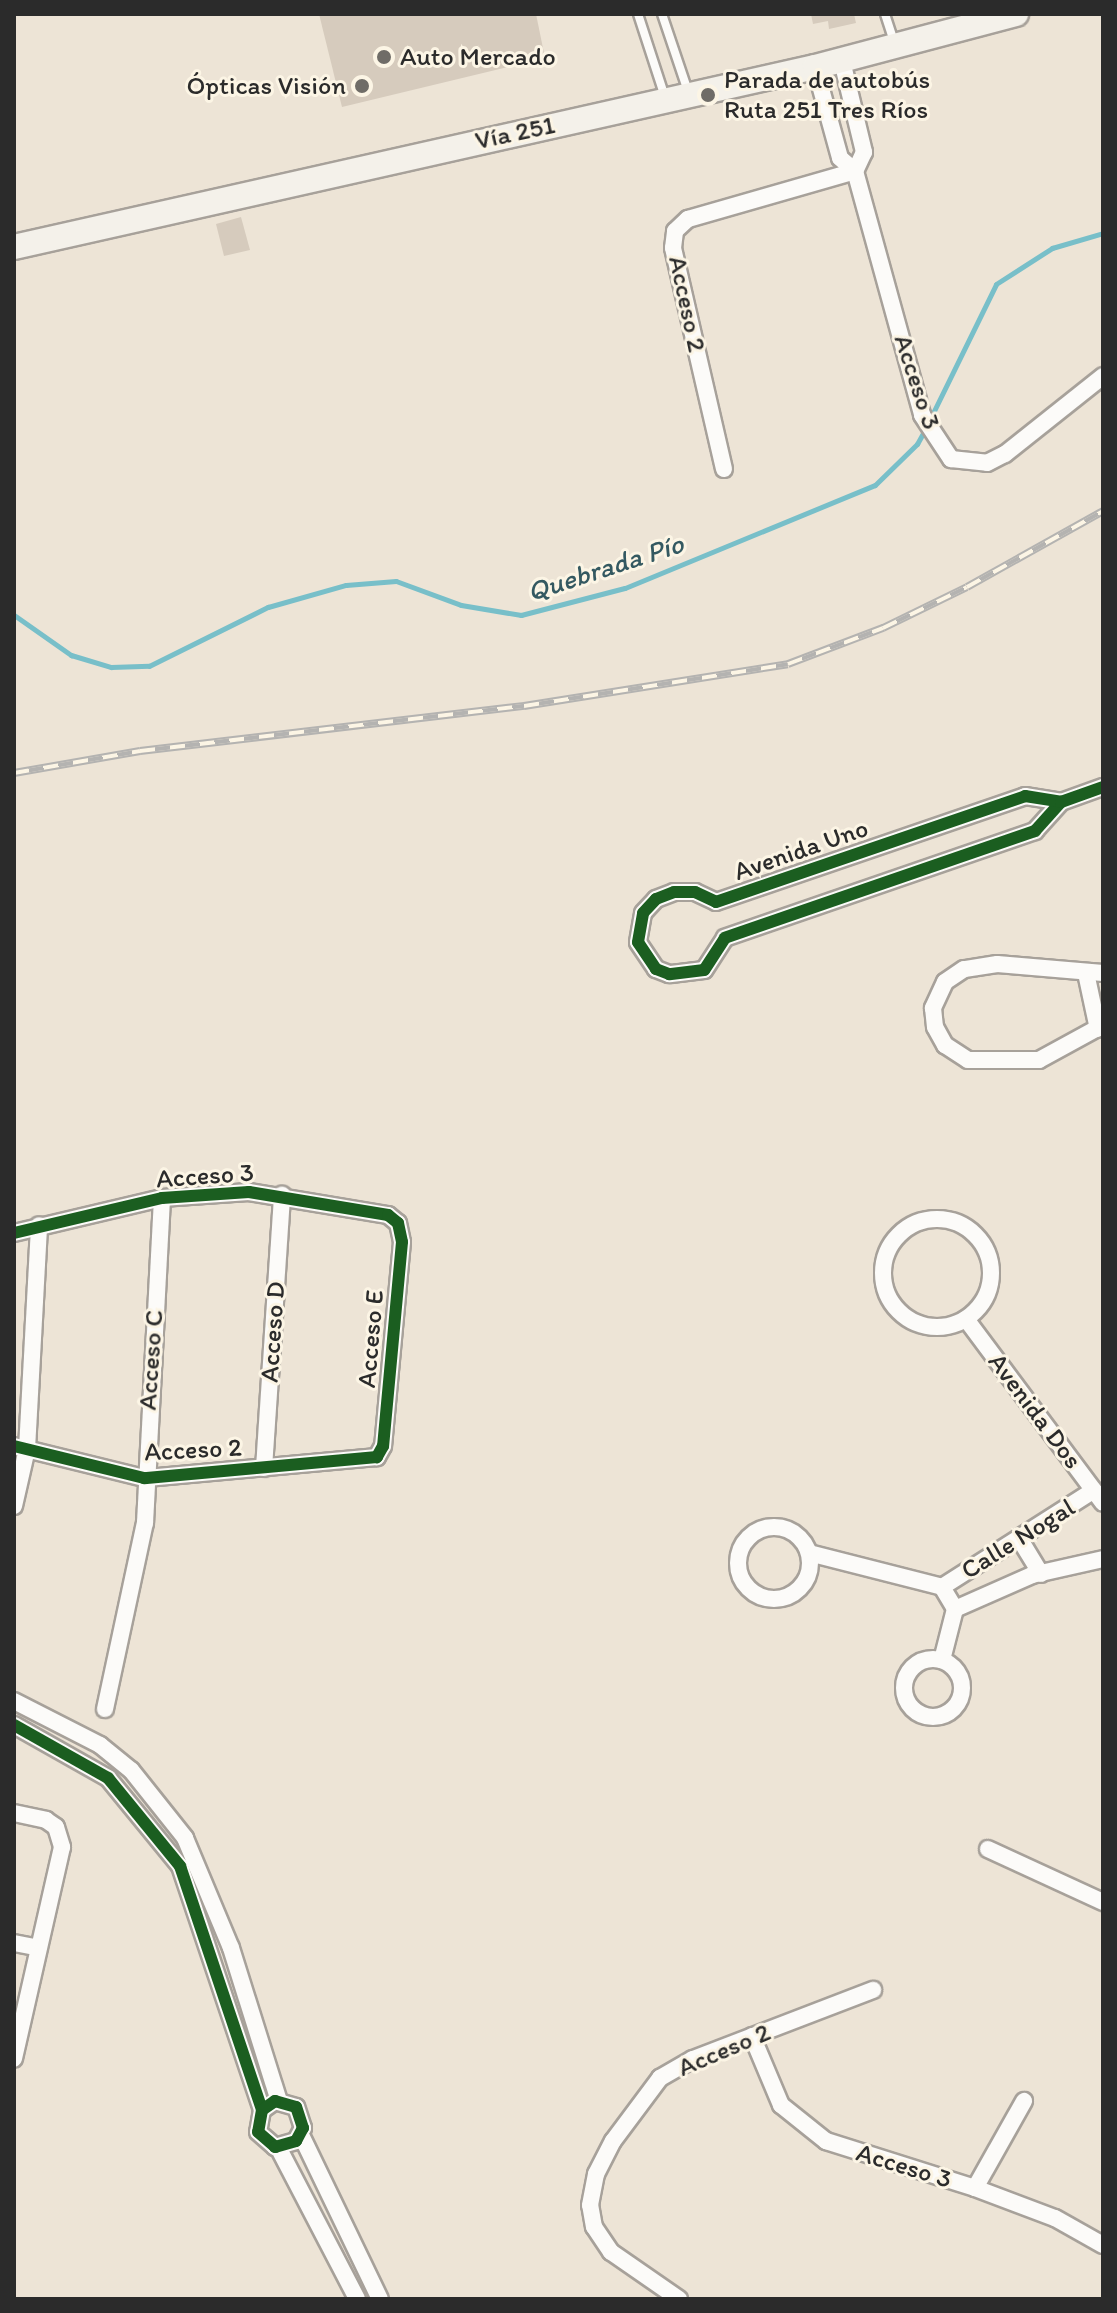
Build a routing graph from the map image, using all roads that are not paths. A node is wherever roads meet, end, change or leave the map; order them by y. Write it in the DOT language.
graph roads {
  1 [pos="638,14"];
  2 [pos="662,14"];
  3 [pos="885,14"];
  4 [pos="1016,14"];
  5 [pos="896,46"];
  6 [pos="842,61"];
  7 [pos="815,67"];
  8 [pos="678,98"];
  9 [pos="855,171"];
  10 [pos="14,247"];
  11 [pos="1103,376"];
  12 [pos="724,469"];
  13 [pos="1103,787"];
  14 [pos="1061,802"];
  15 [pos="1094,973"];
  16 [pos="1100,1027"];
  17 [pos="282,1195"];
  18 [pos="162,1198"];
  19 [pos="398,1223"];
  20 [pos="39,1225"];
  21 [pos="14,1233"];
  22 [pos="966,1319"];
  23 [pos="20,1448"];
  24 [pos="377,1457"];
  25 [pos="264,1468"];
  26 [pos="144,1478"];
  27 [pos="1099,1497"];
  28 [pos="14,1506"];
  29 [pos="1019,1538"];
  30 [pos="809,1553"];
  31 [pos="1103,1559"];
  32 [pos="1041,1574"];
  33 [pos="942,1587"];
  34 [pos="955,1609"];
  35 [pos="942,1660"];
  36 [pos="14,1701"];
  37 [pos="105,1709"];
  38 [pos="14,1725"];
  39 [pos="14,1813"];
  40 [pos="988,1849"];
  41 [pos="1102,1900"];
  42 [pos="14,1943"];
  43 [pos="39,1948"];
  44 [pos="873,1990"];
  45 [pos="752,2036"];
  46 [pos="14,2059"];
  47 [pos="279,2101"];
  48 [pos="1024,2101"];
  49 [pos="262,2110"];
  50 [pos="301,2135"];
  51 [pos="278,2147"];
  52 [pos="975,2188"];
  53 [pos="1103,2245"];
  54 [pos="357,2299"];
  55 [pos="380,2299"];
  56 [pos="679,2299"];
  1 -- 8 [label="lane"];
  2 -- 8 [label="lane"];
  3 -- 5 [label="lane"];
  4 -- 5 [label="main road, Vía 251"];
  5 -- 6 [label="main road, Vía 251"];
  6 -- 7 [label="main road, Vía 251"];
  6 -- 9 [label="street"];
  7 -- 8 [label="main road, Vía 251"];
  7 -- 9 [label="street"];
  8 -- 10 [label="main road, Vía 251"];
  9 -- 11 [label="street, Acceso 3"];
  9 -- 12 [label="street, Acceso 2"];
  13 -- 14 [label="street, Avenida Uno"];
  14 -- 14 [label="street, Avenida Uno"];
  15 -- 16 [label="street"];
  15 -- 16 [label="street"];
  17 -- 18 [label="street, Acceso 3"];
  17 -- 19 [label="street, Acceso 3"];
  17 -- 25 [label="street, Acceso D"];
  18 -- 20 [label="street, Acceso 3"];
  18 -- 26 [label="street, Acceso C"];
  19 -- 24 [label="street, Acceso E"];
  20 -- 21 [label="street, Acceso 3"];
  20 -- 23 [label="street"];
  22 -- 22 [label="street"];
  22 -- 27 [label="street, Avenida Dos"];
  23 -- 26 [label="street, Acceso 2"];
  23 -- 28 [label="street"];
  24 -- 25 [label="street, Acceso 2"];
  25 -- 26 [label="street, Acceso 2"];
  26 -- 37 [label="street, Acceso C"];
  27 -- 29 [label="street, Calle Nogal"];
  29 -- 32 [label="street"];
  29 -- 33 [label="street, Calle Nogal"];
  30 -- 30 [label="street"];
  30 -- 33 [label="street, Calle Nogal"];
  31 -- 32 [label="street, Calle Nogal"];
  32 -- 34 [label="street, Calle Nogal"];
  33 -- 34 [label="street, Calle Nogal"];
  34 -- 35 [label="street, Calle Nogal"];
  36 -- 47 [label="street"];
  38 -- 49 [label="street"];
  39 -- 43 [label="street"];
  40 -- 41 [label="street"];
  42 -- 43 [label="street"];
  43 -- 46 [label="street"];
  44 -- 45 [label="street, Acceso 2"];
  45 -- 52 [label="street, Acceso 3"];
  45 -- 56 [label="street, Acceso 2"];
  47 -- 49 [label="street"];
  47 -- 50 [label="street"];
  48 -- 52 [label="street"];
  49 -- 51 [label="street"];
  50 -- 51 [label="street"];
  50 -- 55 [label="street"];
  51 -- 54 [label="street"];
  52 -- 53 [label="street, Acceso 3"];
}
